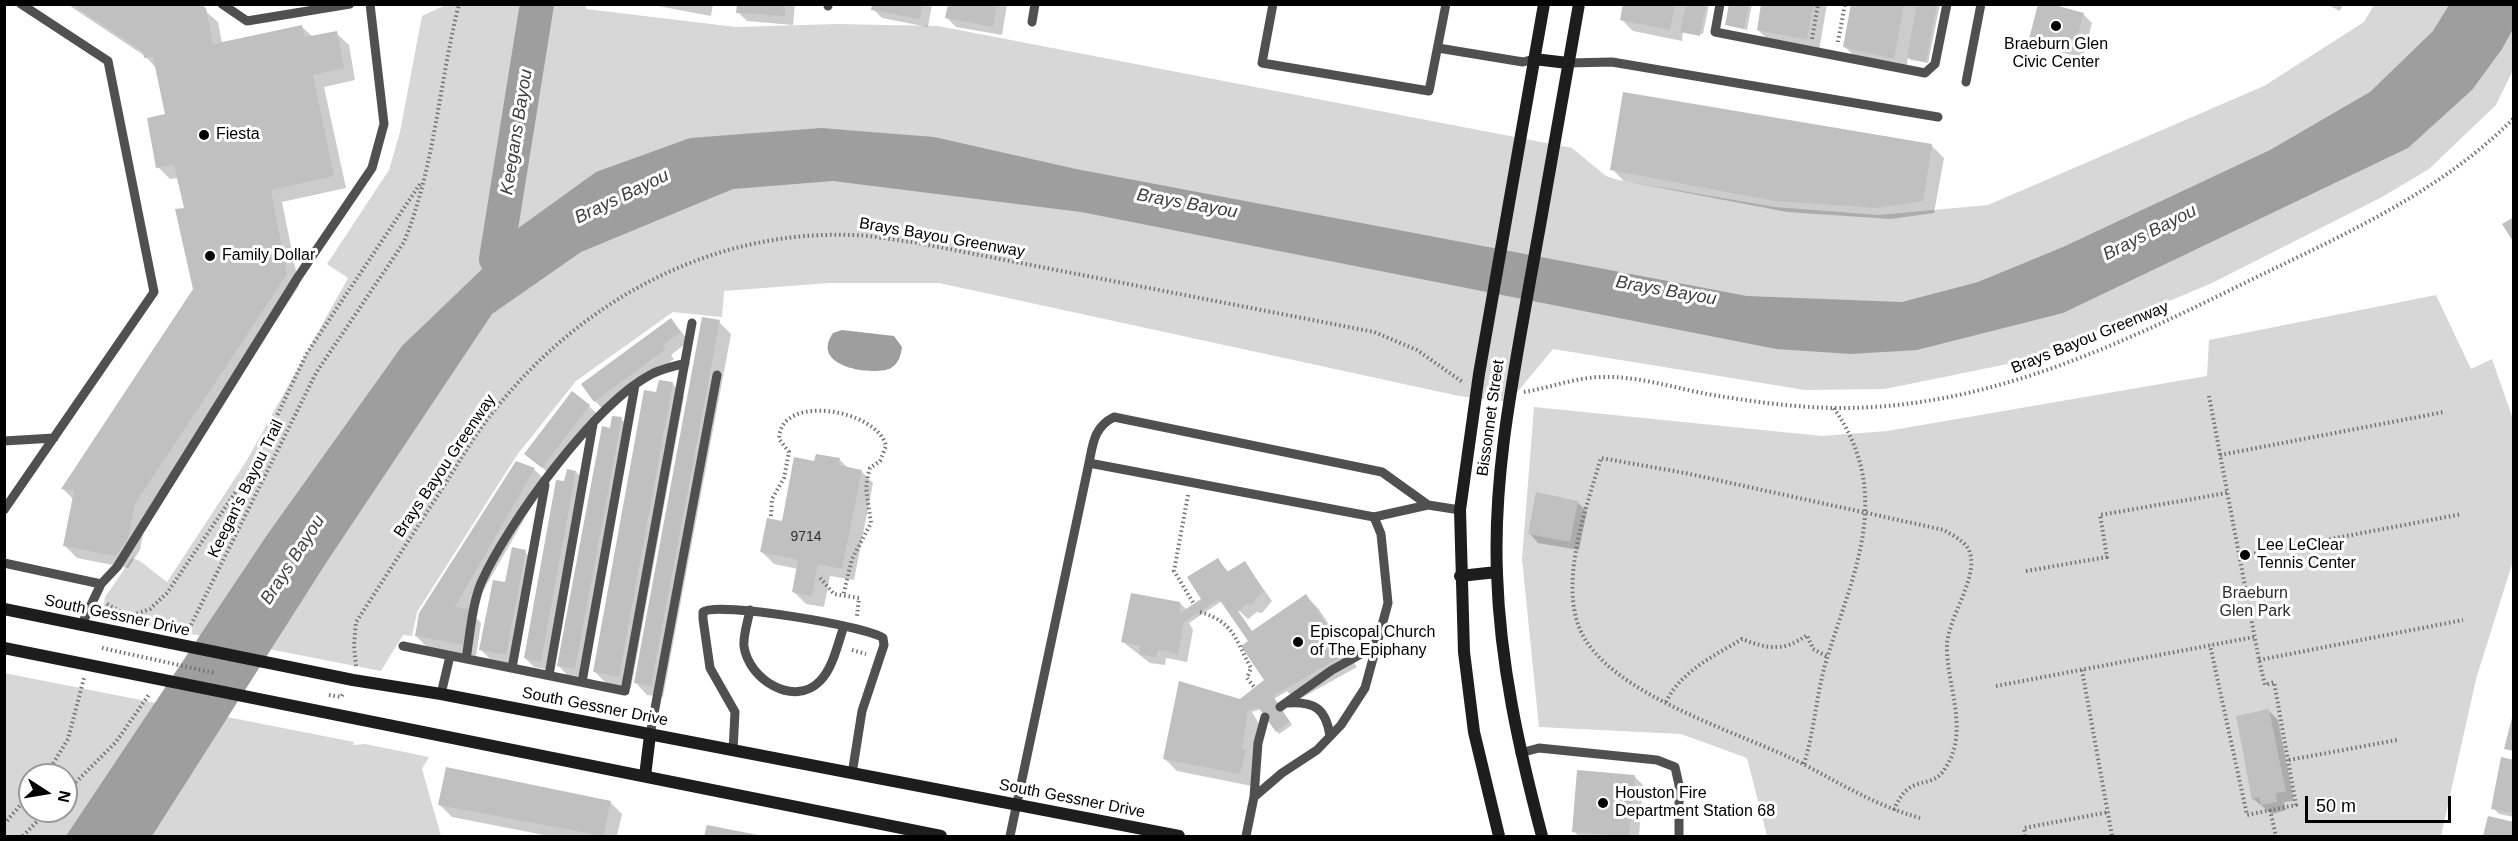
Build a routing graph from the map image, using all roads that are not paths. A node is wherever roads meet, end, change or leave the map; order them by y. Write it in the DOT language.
graph roads {
  1 [pos="21,4"];
  2 [pos="222,4"];
  3 [pos="350,4"];
  4 [pos="370,4"];
  5 [pos="1035,4"];
  6 [pos="1273,4"];
  7 [pos="1446,4"];
  8 [pos="1544,4"];
  9 [pos="1579,4"];
  10 [pos="1720,4"];
  11 [pos="1947,4"];
  12 [pos="1981,4"];
  13 [pos="1032,22"];
  14 [pos="1438,48"];
  15 [pos="1534,59"];
  16 [pos="1568,63"];
  17 [pos="1966,82"];
  18 [pos="1938,117"];
  19 [pos="692,323"];
  20 [pos="684,363"];
  21 [pos="717,375"];
  22 [pos="635,385"];
  23 [pos="594,421"];
  24 [pos="54,438"];
  25 [pos="4,441"];
  26 [pos="1089,463"];
  27 [pos="546,481"];
  28 [pos="1428,505"];
  29 [pos="4,510"];
  30 [pos="1460,510"];
  31 [pos="1374,517"];
  32 [pos="4,563"];
  33 [pos="1497,572"];
  34 [pos="1460,576"];
  35 [pos="101,584"];
  36 [pos="4,609"];
  37 [pos="750,610"];
  38 [pos="81,626"];
  39 [pos="844,626"];
  40 [pos="1381,634"];
  41 [pos="403,646"];
  42 [pos="4,648"];
  43 [pos="450,656"];
  44 [pos="466,659"];
  45 [pos="512,668"];
  46 [pos="549,675"];
  47 [pos="582,682"];
  48 [pos="441,694"];
  49 [pos="1265,717"];
  50 [pos="650,735"];
  51 [pos="1330,736"];
  52 [pos="733,751"];
  53 [pos="1520,753"];
  54 [pos="852,774"];
  55 [pos="645,776"];
  56 [pos="1254,797"];
  57 [pos="1017,806"];
  58 [pos="941,837"];
  59 [pos="1010,837"];
  60 [pos="1179,837"];
  61 [pos="1246,837"];
  62 [pos="1499,837"];
  63 [pos="1542,837"];
  64 [pos="1679,837"];
  1 -- 24 [label="lane"];
  2 -- 3 [label="lane"];
  4 -- 35 [label="lane"];
  5 -- 13 [label="lane"];
  6 -- 14 [label="lane"];
  7 -- 14 [label="lane"];
  8 -- 15 [label="main road, Bissonnet Street"];
  9 -- 16 [label="main road, Bissonnet Street"];
  10 -- 11 [label="lane"];
  12 -- 17 [label="lane"];
  14 -- 15 [label="lane"];
  15 -- 16 [label="main road"];
  15 -- 30 [label="main road, Bissonnet Street"];
  16 -- 18 [label="lane"];
  16 -- 33 [label="main road, Bissonnet Street"];
  19 -- 20 [label="lane"];
  20 -- 22 [label="lane"];
  20 -- 47 [label="lane"];
  21 -- 50 [label="lane"];
  22 -- 23 [label="lane"];
  22 -- 47 [label="lane"];
  23 -- 27 [label="lane"];
  23 -- 46 [label="lane"];
  24 -- 25 [label="lane"];
  24 -- 29 [label="lane"];
  26 -- 28 [label="lane"];
  26 -- 31 [label="lane"];
  26 -- 57 [label="lane"];
  27 -- 44 [label="lane"];
  27 -- 45 [label="lane"];
  28 -- 30 [label="lane"];
  28 -- 31 [label="lane"];
  30 -- 34 [label="main road, Bissonnet Street"];
  31 -- 40 [label="lane"];
  32 -- 35 [label="lane"];
  33 -- 34 [label="main road"];
  33 -- 53 [label="main road, Bissonnet Street"];
  34 -- 62 [label="main road, Bissonnet Street"];
  35 -- 38 [label="lane"];
  36 -- 38 [label="main road, South Gessner Drive"];
  37 -- 39 [label="lane"];
  37 -- 39 [label="lane"];
  37 -- 52 [label="lane"];
  38 -- 48 [label="main road, South Gessner Drive"];
  39 -- 54 [label="lane"];
  40 -- 51 [label="lane"];
  40 -- 51 [label="lane"];
  41 -- 43 [label="lane"];
  42 -- 55 [label="main road"];
  43 -- 44 [label="lane"];
  43 -- 48 [label="lane"];
  44 -- 45 [label="lane"];
  45 -- 46 [label="lane"];
  46 -- 47 [label="lane"];
  48 -- 50 [label="main road, South Gessner Drive"];
  49 -- 56 [label="lane"];
  50 -- 52 [label="main road, South Gessner Drive"];
  50 -- 55 [label="main road"];
  51 -- 56 [label="lane"];
  52 -- 54 [label="main road, South Gessner Drive"];
  53 -- 63 [label="main road, Bissonnet Street"];
  53 -- 64 [label="lane"];
  54 -- 57 [label="main road, South Gessner Drive"];
  55 -- 58 [label="main road"];
  56 -- 61 [label="lane"];
  57 -- 59 [label="lane"];
  57 -- 60 [label="main road, South Gessner Drive"];
}
